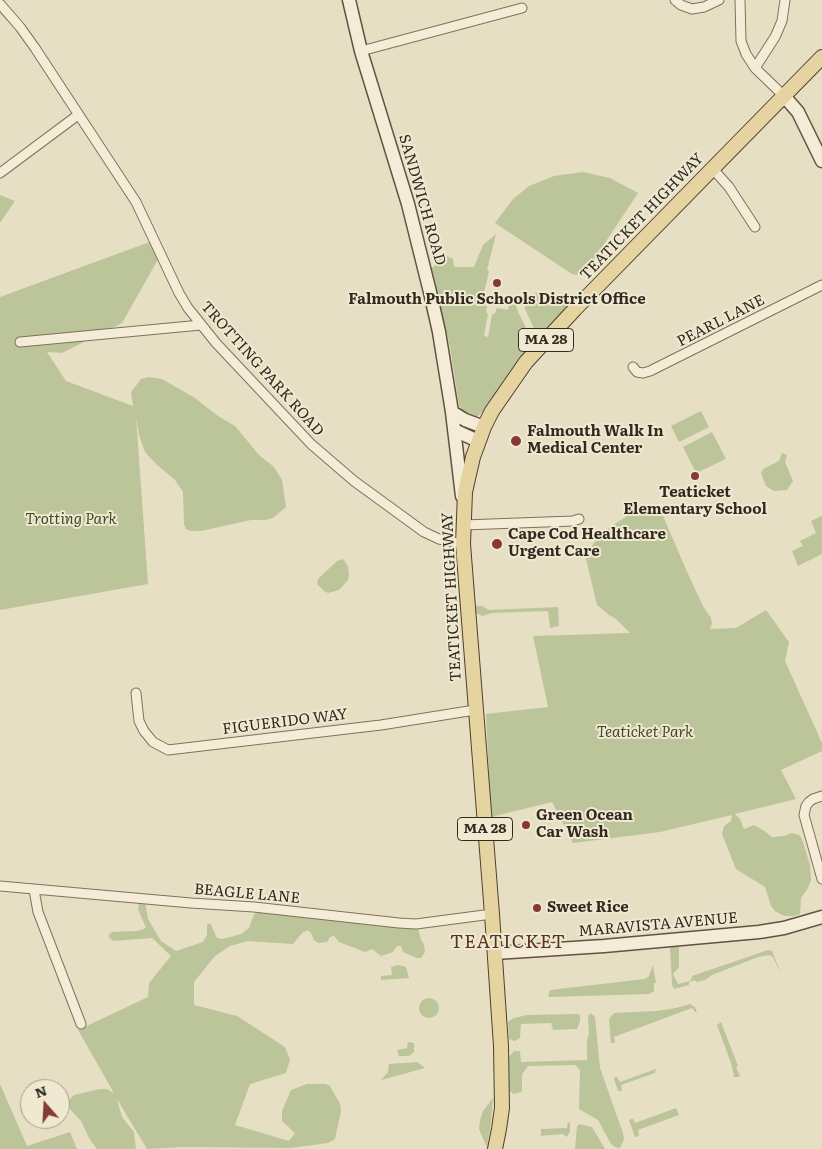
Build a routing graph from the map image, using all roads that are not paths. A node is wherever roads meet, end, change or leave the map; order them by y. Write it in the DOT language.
graph roads {
  1 [pos="349,0"];
  2 [pos="675,0"];
  3 [pos="719,0"];
  4 [pos="740,0"];
  5 [pos="785,0"];
  6 [pos="0,4"];
  7 [pos="522,8"];
  8 [pos="361,51"];
  9 [pos="822,57"];
  10 [pos="755,68"];
  11 [pos="784,96"];
  12 [pos="78,115"];
  13 [pos="822,161"];
  14 [pos="712,168"];
  15 [pos="0,173"];
  16 [pos="755,227"];
  17 [pos="822,285"];
  18 [pos="201,324"];
  19 [pos="20,342"];
  20 [pos="633,368"];
  21 [pos="452,412"];
  22 [pos="484,427"];
  23 [pos="454,430"];
  24 [pos="478,441"];
  25 [pos="463,509"];
  26 [pos="578,519"];
  27 [pos="463,525"];
  28 [pos="463,544"];
  29 [pos="136,693"];
  30 [pos="475,710"];
  31 [pos="822,796"];
  32 [pos="822,878"];
  33 [pos="0,886"];
  34 [pos="34,890"];
  35 [pos="492,914"];
  36 [pos="822,917"];
  37 [pos="495,953"];
  38 [pos="81,1024"];
  39 [pos="495,1149"];
  1 -- 8 [label="main road, SANDWICH ROAD"];
  2 -- 3 [label="street"];
  4 -- 10 [label="street"];
  5 -- 10 [label="street"];
  6 -- 12 [label="street, TROTTING PARK ROAD"];
  7 -- 8 [label="street"];
  8 -- 21 [label="main road, SANDWICH ROAD"];
  9 -- 11 [label="main road, TEATICKET HIGHWAY / MA 28"];
  10 -- 11 [label="street"];
  11 -- 13 [label="main road"];
  11 -- 14 [label="main road, TEATICKET HIGHWAY / MA 28"];
  12 -- 15 [label="street"];
  12 -- 18 [label="street, TROTTING PARK ROAD"];
  14 -- 16 [label="street"];
  14 -- 22 [label="main road, TEATICKET HIGHWAY / MA 28"];
  17 -- 20 [label="street, PEARL LANE"];
  18 -- 19 [label="street"];
  18 -- 28 [label="street, TROTTING PARK ROAD"];
  21 -- 22 [label="main road"];
  21 -- 23 [label="main road, SANDWICH ROAD"];
  22 -- 24 [label="main road, TEATICKET HIGHWAY / MA 28"];
  23 -- 24 [label="main road"];
  23 -- 25 [label="main road, SANDWICH ROAD"];
  24 -- 25 [label="main road, TEATICKET HIGHWAY / MA 28"];
  25 -- 27 [label="main road, TEATICKET HIGHWAY / MA 28"];
  26 -- 27 [label="street"];
  27 -- 28 [label="main road, TEATICKET HIGHWAY / MA 28"];
  28 -- 30 [label="main road, TEATICKET HIGHWAY / MA 28"];
  29 -- 30 [label="street, FIGUERIDO WAY"];
  30 -- 35 [label="main road, TEATICKET HIGHWAY / MA 28"];
  31 -- 32 [label="street"];
  33 -- 34 [label="street, BEAGLE LANE"];
  34 -- 35 [label="street, BEAGLE LANE"];
  34 -- 38 [label="street"];
  35 -- 37 [label="main road, TEATICKET HIGHWAY / MA 28"];
  36 -- 37 [label="main road, MARAVISTA AVENUE"];
  37 -- 39 [label="main road, TEATICKET HIGHWAY / MA 28"];
}
